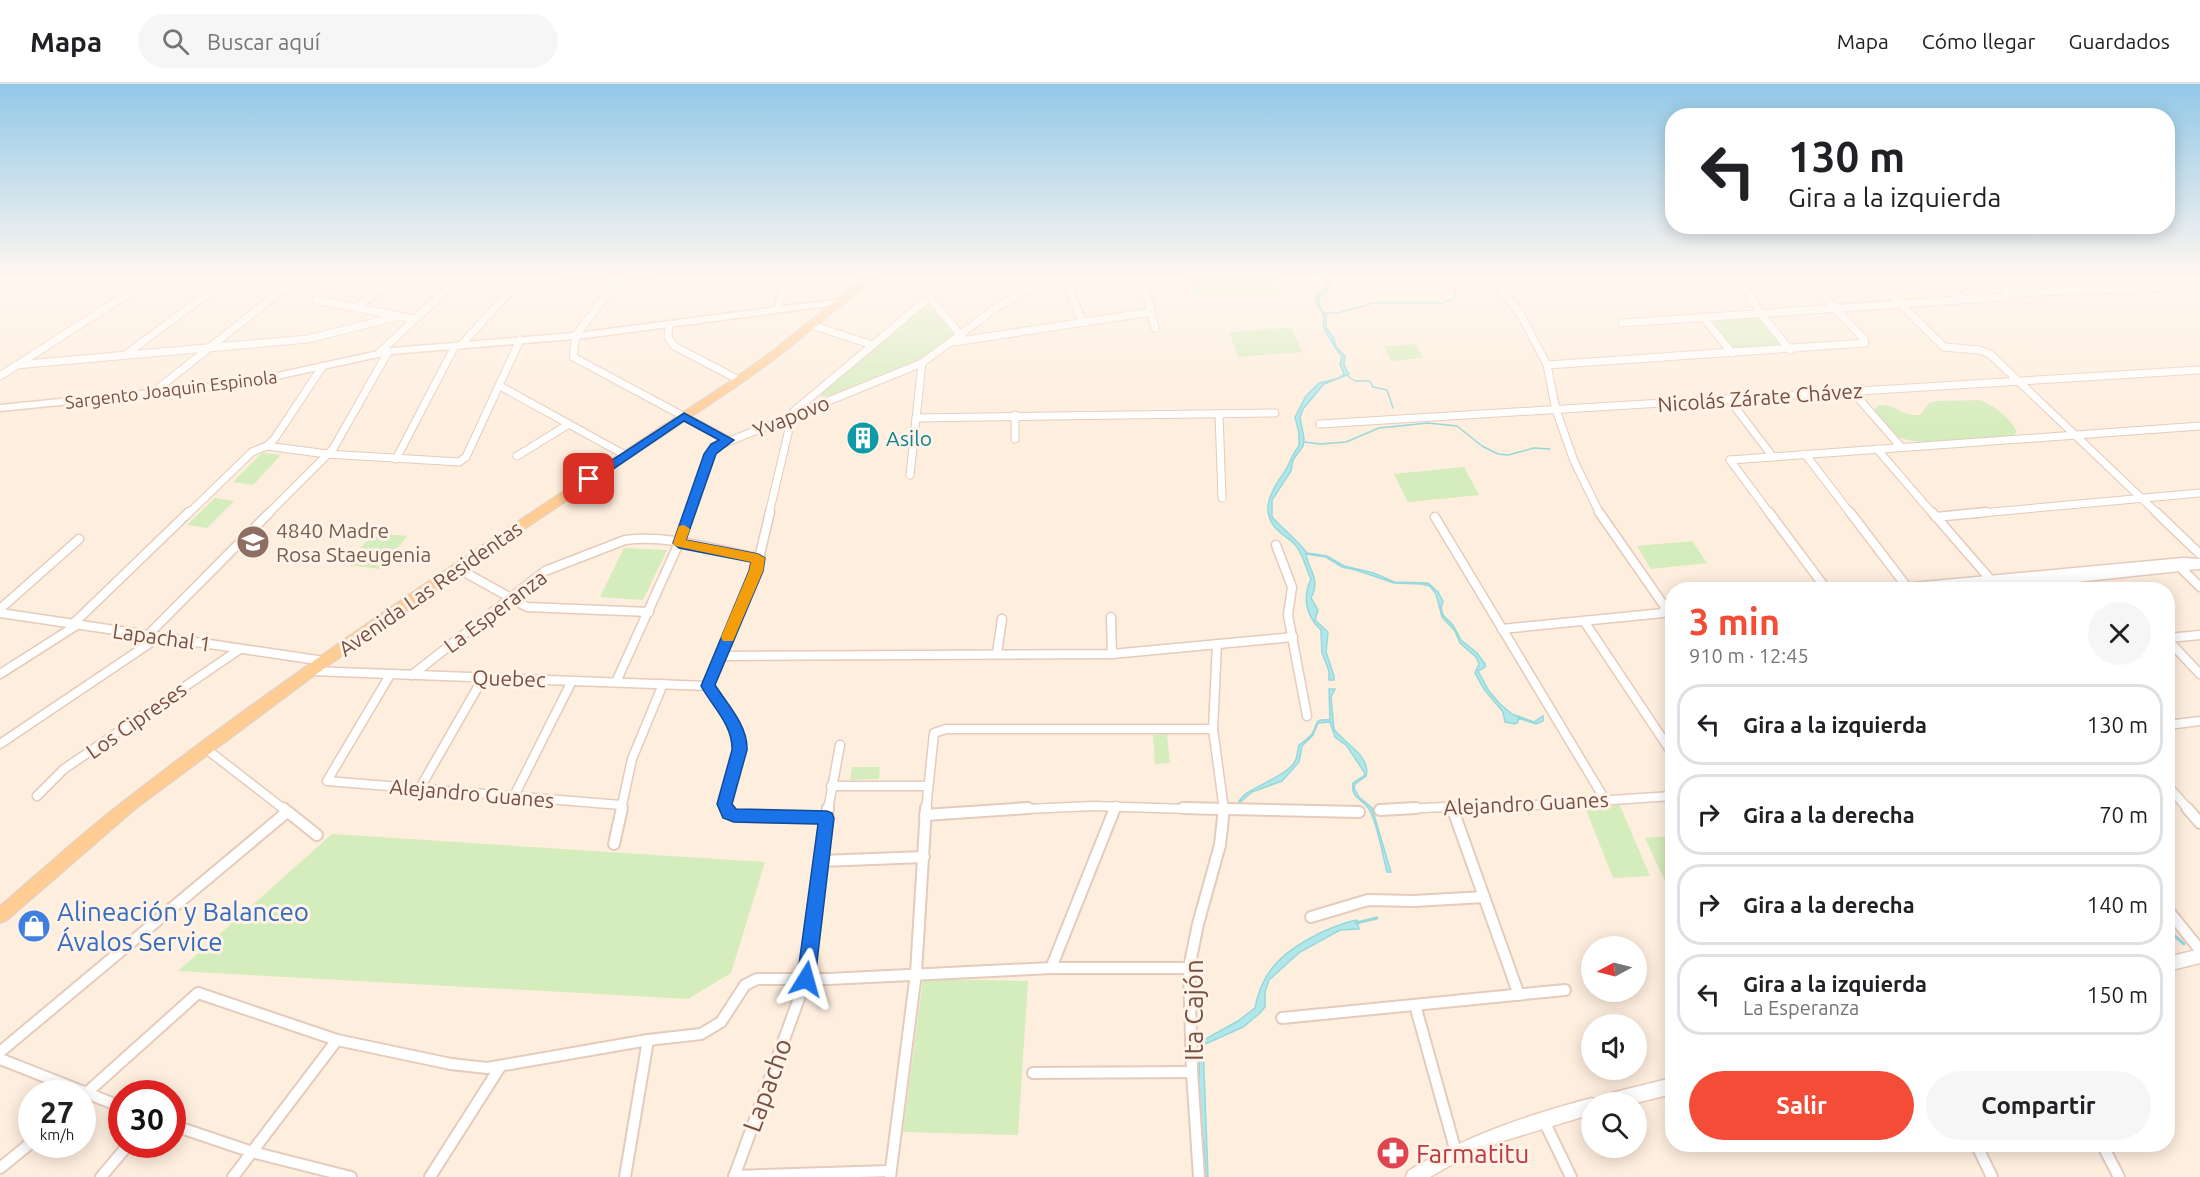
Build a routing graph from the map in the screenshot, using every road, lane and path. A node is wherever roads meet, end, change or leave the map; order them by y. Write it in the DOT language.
graph roads {
  1 [pos="77,326"];
  2 [pos="165,326"];
  3 [pos="237,326"];
  4 [pos="360,326"];
  5 [pos="408,326"];
  6 [pos="476,326"];
  7 [pos="583,326"];
  8 [pos="652,326"];
  9 [pos="669,326"];
  10 [pos="811,326"];
  11 [pos="815,326"];
  12 [pos="895,326"];
  13 [pos="953,326"];
  14 [pos="977,326"];
  15 [pos="1047,326"];
  16 [pos="1527,326"];
  17 [pos="1710,326"];
  18 [pos="1771,326"];
  19 [pos="1852,326"];
  20 [pos="1922,326"];
  21 [pos="576,335"];
  22 [pos="963,338"];
  23 [pos="520,340"];
  24 [pos="458,345"];
  25 [pos="872,345"];
  26 [pos="208,349"];
  27 [pos="1790,350"];
  28 [pos="383,353"];
  29 [pos="1732,353"];
  30 [pos="125,356"];
  31 [pos="922,363"];
  32 [pos="16,365"];
  33 [pos="1546,365"];
  34 [pos="322,367"];
  35 [pos="2199,371"];
  36 [pos="0,376"];
  37 [pos="739,380"];
  38 [pos="2018,381"];
  39 [pos="500,386"];
  40 [pos="1852,391"];
  41 [pos="151,393"];
  42 [pos="1728,398"];
  43 [pos="0,408"];
  44 [pos="1556,410"];
  45 [pos="1275,413"];
  46 [pos="1219,414"];
  47 [pos="1016,415"];
  48 [pos="684,416"];
  49 [pos="792,416"];
  50 [pos="916,418"];
  51 [pos="569,424"];
  52 [pos="1320,424"];
  53 [pos="2200,426"];
  54 [pos="2074,434"];
  55 [pos="728,440"];
  56 [pos="1015,440"];
  57 [pos="267,446"];
  58 [pos="1901,447"];
  59 [pos="1877,449"];
  60 [pos="327,454"];
  61 [pos="1804,454"];
  62 [pos="625,455"];
  63 [pos="516,456"];
  64 [pos="1773,457"];
  65 [pos="396,459"];
  66 [pos="910,476"];
  67 [pos="2200,493"];
  68 [pos="1222,498"];
  69 [pos="2142,499"];
  70 [pos="1435,517"];
  71 [pos="1936,517"];
  72 [pos="79,539"];
  73 [pos="679,543"];
  74 [pos="1276,545"];
  75 [pos="2200,554"];
  76 [pos="758,558"];
  77 [pos="2200,564"];
  78 [pos="2179,565"];
  79 [pos="457,568"];
  80 [pos="1990,579"];
  81 [pos="1821,582"];
  82 [pos="1903,582"];
  83 [pos="1975,582"];
  84 [pos="2022,582"];
  85 [pos="2041,582"];
  86 [pos="2200,587"];
  87 [pos="511,599"];
  88 [pos="1665,603"];
  89 [pos="1665,611"];
  90 [pos="649,612"];
  91 [pos="0,613"];
  92 [pos="1111,616"];
  93 [pos="1002,619"];
  94 [pos="1584,621"];
  95 [pos="75,624"];
  96 [pos="1502,629"];
  97 [pos="148,635"];
  98 [pos="2200,635"];
  99 [pos="159,637"];
  100 [pos="1293,637"];
  101 [pos="2175,638"];
  102 [pos="1217,644"];
  103 [pos="2175,647"];
  104 [pos="240,649"];
  105 [pos="997,653"];
  106 [pos="1112,654"];
  107 [pos="720,656"];
  108 [pos="324,661"];
  109 [pos="310,671"];
  110 [pos="0,674"];
  111 [pos="2200,674"];
  112 [pos="390,675"];
  113 [pos="412,675"];
  114 [pos="483,678"];
  115 [pos="572,681"];
  116 [pos="616,682"];
  117 [pos="663,684"];
  118 [pos="708,686"];
  119 [pos="1307,716"];
  120 [pos="2200,722"];
  121 [pos="2175,724"];
  122 [pos="1213,729"];
  123 [pos="1665,742"];
  124 [pos="0,744"];
  125 [pos="840,745"];
  126 [pos="205,748"];
  127 [pos="831,786"];
  128 [pos="927,786"];
  129 [pos="420,788"];
  130 [pos="2175,794"];
  131 [pos="1665,795"];
  132 [pos="37,796"];
  133 [pos="514,796"];
  134 [pos="1604,798"];
  135 [pos="621,805"];
  136 [pos="1116,806"];
  137 [pos="1380,810"];
  138 [pos="1453,810"];
  139 [pos="1224,811"];
  140 [pos="287,812"];
  141 [pos="1359,812"];
  142 [pos="925,815"];
  143 [pos="827,818"];
  144 [pos="2198,819"];
  145 [pos="317,835"];
  146 [pos="614,844"];
  147 [pos="924,857"];
  148 [pos="821,861"];
  149 [pos="1484,897"];
  150 [pos="0,916"];
  151 [pos="1311,917"];
  152 [pos="2175,919"];
  153 [pos="2200,950"];
  154 [pos="2200,956"];
  155 [pos="2175,962"];
  156 [pos="1051,968"];
  157 [pos="1189,968"];
  158 [pos="916,973"];
  159 [pos="806,979"];
  160 [pos="1565,990"];
  161 [pos="1519,995"];
  162 [pos="1415,1005"];
  163 [pos="1282,1018"];
  164 [pos="337,1040"];
  165 [pos="648,1040"];
  166 [pos="0,1052"];
  167 [pos="0,1059"];
  168 [pos="500,1067"];
  169 [pos="1192,1072"];
  170 [pos="1033,1073"];
  171 [pos="48,1080"];
  172 [pos="96,1085"];
  173 [pos="1665,1088"];
  174 [pos="1647,1092"];
  175 [pos="1581,1110"];
  176 [pos="1543,1119"];
  177 [pos="186,1130"];
  178 [pos="252,1152"];
  179 [pos="1456,1152"];
  180 [pos="1980,1152"];
  181 [pos="2106,1152"];
  182 [pos="18,1153"];
  183 [pos="117,1158"];
  184 [pos="0,1168"];
  185 [pos="890,1174"];
  186 [pos="101,1177"];
  187 [pos="233,1177"];
  188 [pos="351,1177"];
  189 [pos="430,1177"];
  190 [pos="625,1177"];
  191 [pos="734,1177"];
  192 [pos="1199,1177"];
  193 [pos="1414,1177"];
  194 [pos="1571,1177"];
  195 [pos="1992,1177"];
  196 [pos="2119,1177"];
  1 -- 32 [label="street"];
  2 -- 30 [label="street"];
  3 -- 26 [label="street"];
  4 -- 26 [label="street"];
  5 -- 28 [label="street"];
  6 -- 24 [label="street"];
  7 -- 21 [label="street"];
  8 -- 21 [label="street, Sargento Joaquin Espinola"];
  9 -- 37 [label="street"];
  10 -- 37 [label="main road, Avenida Las Residentas"];
  11 -- 25 [label="street"];
  12 -- 25 [label="street"];
  13 -- 22 [label="street"];
  14 -- 22 [label="street, Yvapovo"];
  15 -- 22 [label="street"];
  16 -- 33 [label="street"];
  17 -- 29 [label="street"];
  18 -- 27 [label="street"];
  19 -- 27 [label="street"];
  20 -- 38 [label="street"];
  21 -- 23 [label="street, Sargento Joaquin Espinola"];
  21 -- 48 [label="street"];
  22 -- 31 [label="street, Yvapovo"];
  23 -- 24 [label="street, Sargento Joaquin Espinola"];
  23 -- 39 [label="street"];
  24 -- 28 [label="street, Sargento Joaquin Espinola"];
  24 -- 65 [label="street"];
  25 -- 49 [label="street"];
  26 -- 30 [label="street"];
  26 -- 41 [label="street"];
  27 -- 29 [label="street"];
  28 -- 34 [label="street, Sargento Joaquin Espinola"];
  28 -- 60 [label="street"];
  29 -- 33 [label="street"];
  30 -- 32 [label="street"];
  31 -- 49 [label="street, Yvapovo"];
  31 -- 50 [label="street"];
  32 -- 36 [label="street"];
  33 -- 44 [label="street"];
  34 -- 41 [label="street, Sargento Joaquin Espinola"];
  34 -- 57 [label="street"];
  35 -- 38 [label="street, Nicolás Zárate Chávez"];
  37 -- 48 [label="main road, Avenida Las Residentas"];
  38 -- 40 [label="street, Nicolás Zárate Chávez"];
  38 -- 54 [label="street"];
  39 -- 51 [label="street"];
  39 -- 65 [label="street"];
  40 -- 42 [label="street, Nicolás Zárate Chávez"];
  40 -- 58 [label="street"];
  41 -- 43 [label="street, Sargento Joaquin Espinola"];
  42 -- 44 [label="street, Nicolás Zárate Chávez"];
  42 -- 64 [label="street"];
  44 -- 52 [label="street, Nicolás Zárate Chávez"];
  44 -- 88 [label="street"];
  45 -- 46 [label="street"];
  46 -- 47 [label="street"];
  46 -- 68 [label="street"];
  47 -- 50 [label="street"];
  47 -- 56 [label="street"];
  48 -- 55 [label="street"];
  48 -- 62 [label="main road, Avenida Las Residentas"];
  49 -- 55 [label="street, Yvapovo"];
  49 -- 76 [label="street"];
  50 -- 66 [label="street"];
  51 -- 62 [label="street"];
  51 -- 63 [label="street"];
  53 -- 54 [label="street"];
  54 -- 58 [label="street"];
  54 -- 69 [label="street"];
  55 -- 73 [label="street, Yvapovo"];
  57 -- 60 [label="street"];
  57 -- 95 [label="street"];
  58 -- 59 [label="street"];
  59 -- 61 [label="street"];
  59 -- 71 [label="street"];
  60 -- 65 [label="street"];
  60 -- 97 [label="street"];
  61 -- 64 [label="street"];
  61 -- 82 [label="street"];
  62 -- 79 [label="main road, Avenida Las Residentas"];
  64 -- 81 [label="street"];
  67 -- 69 [label="street"];
  69 -- 71 [label="street"];
  69 -- 75 [label="street"];
  70 -- 96 [label="street"];
  71 -- 80 [label="street"];
  72 -- 91 [label="street"];
  73 -- 76 [label="street, La Esperanza"];
  73 -- 87 [label="street, La Esperanza"];
  73 -- 90 [label="street, Yvapovo"];
  74 -- 100 [label="street"];
  76 -- 107 [label="street"];
  77 -- 78 [label="street"];
  78 -- 85 [label="street"];
  78 -- 86 [label="street"];
  79 -- 87 [label="street"];
  79 -- 108 [label="main road, Avenida Las Residentas"];
  80 -- 83 [label="street"];
  80 -- 84 [label="street"];
  87 -- 90 [label="street"];
  87 -- 113 [label="street, La Esperanza"];
  89 -- 94 [label="street"];
  90 -- 116 [label="street, Yvapovo"];
  91 -- 95 [label="street, Lapachal 1"];
  92 -- 106 [label="street"];
  93 -- 105 [label="street"];
  94 -- 96 [label="street"];
  94 -- 123 [label="street"];
  95 -- 97 [label="street, Lapachal 1"];
  95 -- 110 [label="street"];
  96 -- 134 [label="street"];
  97 -- 99 [label="street, Lapachal 1"];
  98 -- 101 [label="street"];
  99 -- 104 [label="street, Lapachal 1"];
  99 -- 124 [label="street"];
  100 -- 102 [label="street"];
  100 -- 119 [label="street"];
  102 -- 106 [label="street"];
  102 -- 122 [label="street, Ita Cajón"];
  103 -- 111 [label="street"];
  104 -- 108 [label="street, Lapachal 1"];
  104 -- 132 [label="street, Los Cipreses"];
  105 -- 106 [label="street"];
  105 -- 107 [label="street"];
  107 -- 118 [label="street"];
  108 -- 109 [label="main road, Avenida Las Residentas"];
  109 -- 112 [label="street, Quebec"];
  109 -- 126 [label="main road, Avenida Las Residentas"];
  112 -- 113 [label="street, Quebec"];
  112 -- 129 [label="street, Alejandro Guanes"];
  113 -- 114 [label="street, Quebec"];
  114 -- 115 [label="street, Quebec"];
  114 -- 129 [label="street"];
  115 -- 116 [label="street, Quebec"];
  115 -- 133 [label="street"];
  116 -- 117 [label="street, Quebec"];
  117 -- 118 [label="street, Quebec"];
  117 -- 135 [label="street"];
  118 -- 143 [label="street"];
  120 -- 121 [label="street"];
  122 -- 128 [label="street"];
  122 -- 139 [label="street, Ita Cajón"];
  125 -- 127 [label="street, Lapacho"];
  126 -- 140 [label="street"];
  126 -- 150 [label="main road, Avenida Las Residentas"];
  127 -- 128 [label="street"];
  127 -- 143 [label="street, Lapacho"];
  128 -- 142 [label="street"];
  129 -- 133 [label="street, Alejandro Guanes"];
  130 -- 144 [label="street"];
  131 -- 134 [label="street, Alejandro Guanes"];
  133 -- 135 [label="street, Alejandro Guanes"];
  134 -- 138 [label="street, Alejandro Guanes"];
  135 -- 146 [label="street"];
  136 -- 139 [label="street"];
  136 -- 142 [label="street"];
  136 -- 156 [label="street"];
  137 -- 138 [label="street, Alejandro Guanes"];
  138 -- 149 [label="street"];
  139 -- 141 [label="street"];
  139 -- 157 [label="street, Ita Cajón"];
  140 -- 145 [label="street"];
  140 -- 166 [label="street"];
  142 -- 147 [label="street"];
  143 -- 148 [label="street, Lapacho"];
  147 -- 148 [label="street"];
  147 -- 158 [label="street"];
  148 -- 159 [label="street, Lapacho"];
  149 -- 151 [label="street"];
  149 -- 161 [label="street"];
  152 -- 153 [label="street"];
  154 -- 155 [label="street"];
  156 -- 157 [label="street"];
  156 -- 158 [label="street"];
  157 -- 169 [label="street, Ita Cajón"];
  158 -- 159 [label="street"];
  158 -- 185 [label="street"];
  159 -- 165 [label="street"];
  159 -- 191 [label="street, Lapacho"];
  160 -- 161 [label="street"];
  161 -- 162 [label="street"];
  162 -- 163 [label="street"];
  162 -- 179 [label="street"];
  164 -- 168 [label="street"];
  164 -- 172 [label="street"];
  164 -- 178 [label="street"];
  165 -- 168 [label="street"];
  165 -- 190 [label="street"];
  167 -- 171 [label="street"];
  168 -- 189 [label="street"];
  169 -- 170 [label="street"];
  169 -- 192 [label="street, Ita Cajón"];
  173 -- 174 [label="street"];
  175 -- 176 [label="street"];
  176 -- 179 [label="street"];
  176 -- 194 [label="street"];
  177 -- 178 [label="street"];
  178 -- 187 [label="street"];
  178 -- 188 [label="street"];
  179 -- 193 [label="street"];
  180 -- 195 [label="street"];
  181 -- 196 [label="street"];
  182 -- 184 [label="street"];
  183 -- 186 [label="street"];
  185 -- 191 [label="street"];
}
